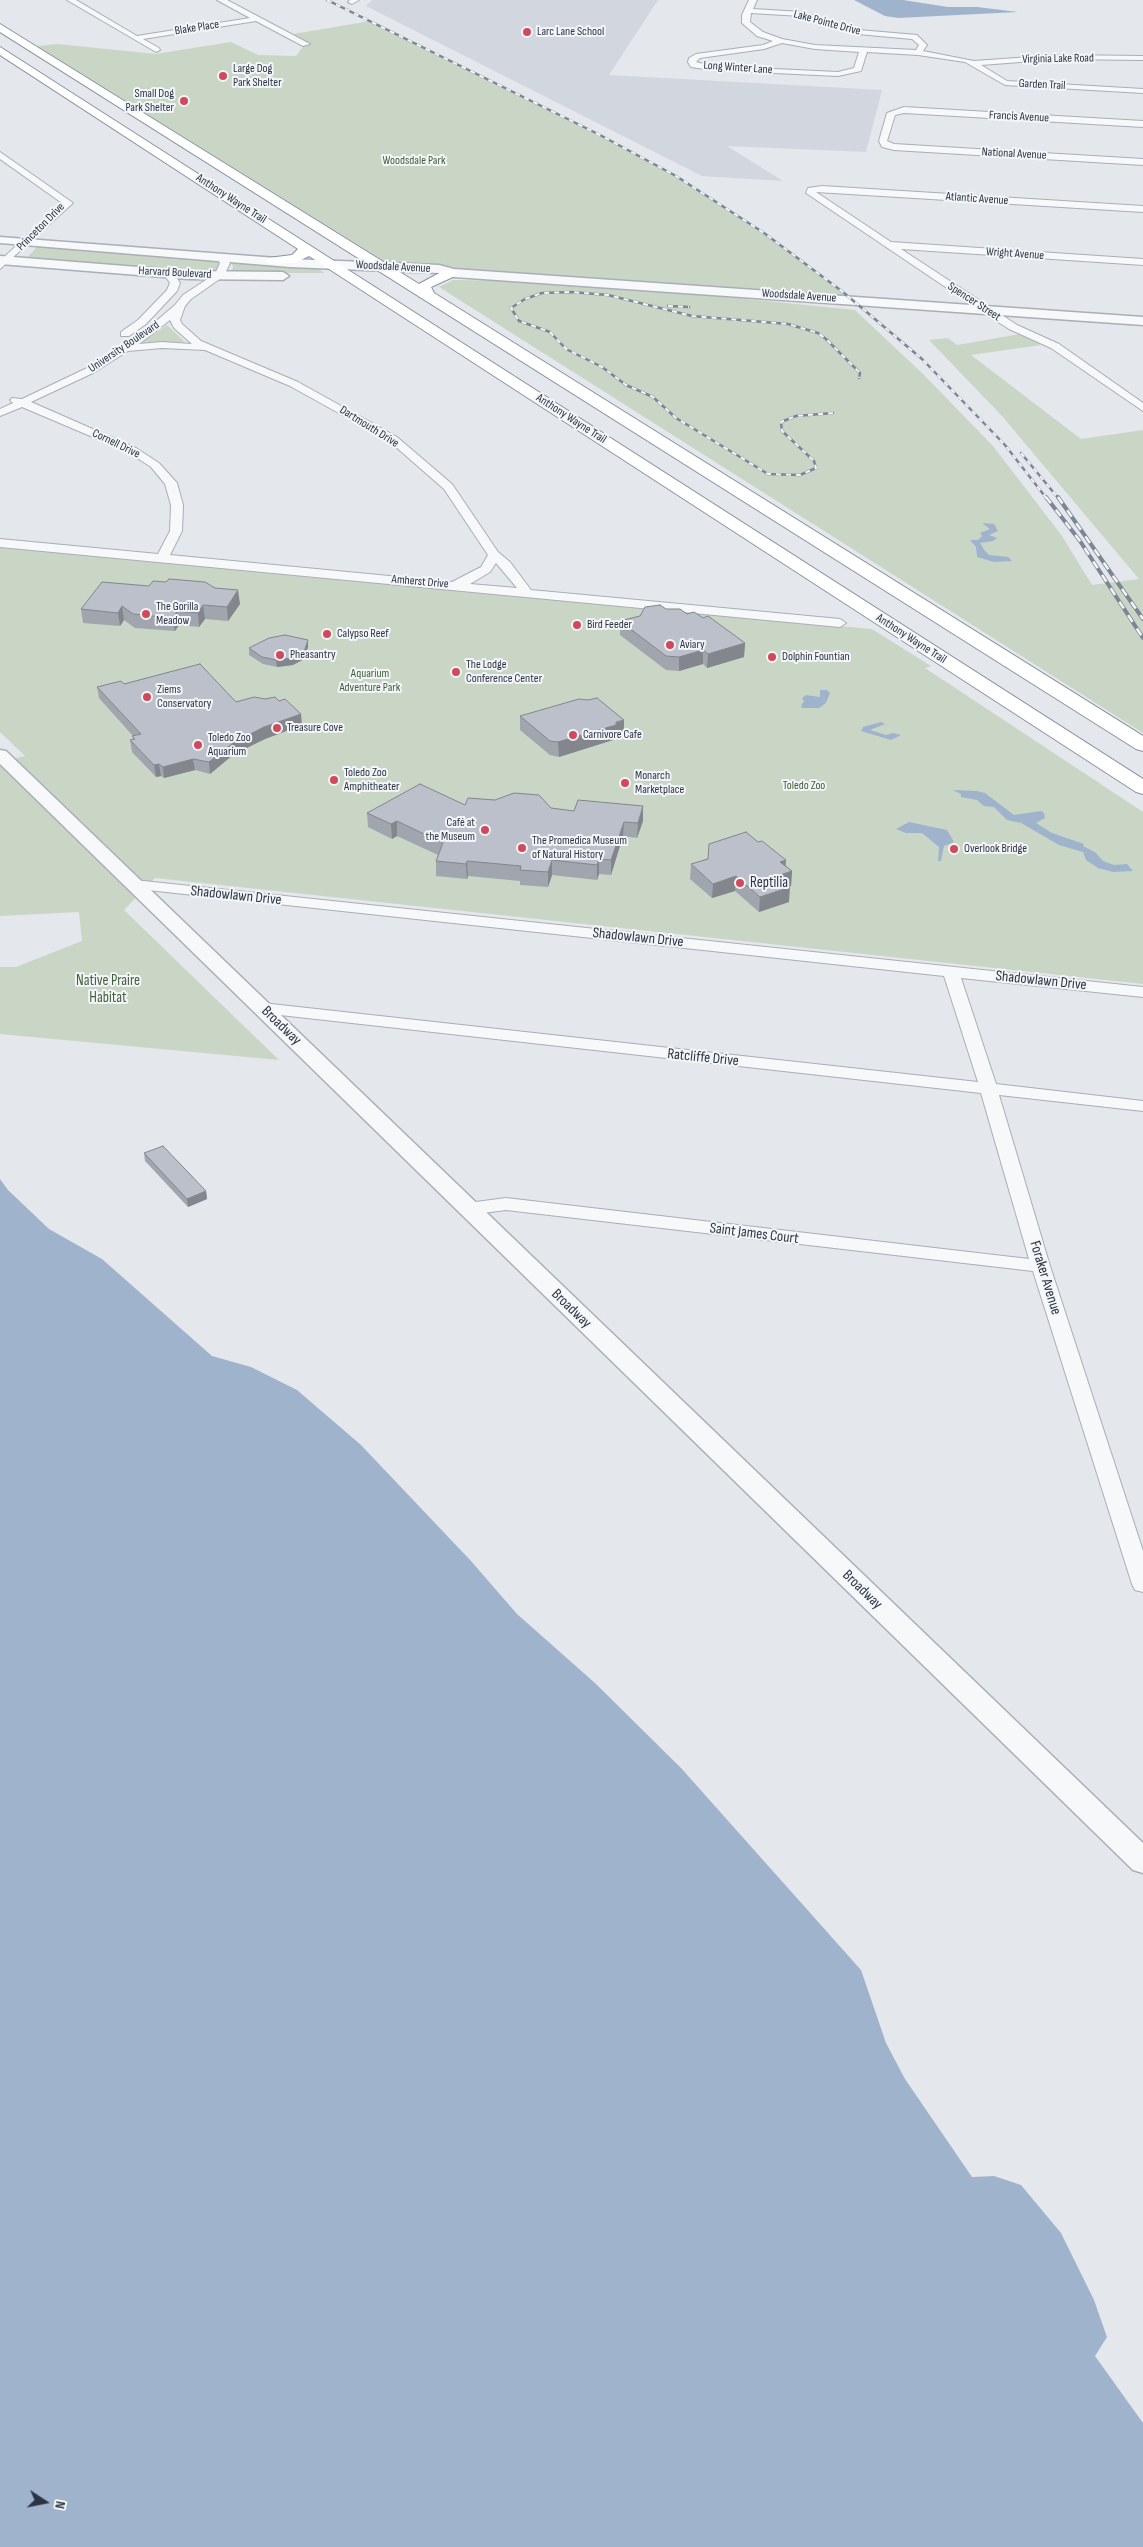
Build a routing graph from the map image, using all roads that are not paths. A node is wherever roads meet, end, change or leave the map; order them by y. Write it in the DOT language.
graph roads {
  1 [pos="71,0"];
  2 [pos="221,0"];
  3 [pos="753,0"];
  4 [pos="748,10"];
  5 [pos="257,19"];
  6 [pos="1,28"];
  7 [pos="136,38"];
  8 [pos="781,41"];
  9 [pos="306,44"];
  10 [pos="0,50"];
  11 [pos="156,50"];
  12 [pos="864,50"];
  13 [pos="918,53"];
  14 [pos="1143,58"];
  15 [pos="972,63"];
  16 [pos="1143,91"];
  17 [pos="1143,124"];
  18 [pos="886,145"];
  19 [pos="0,155"];
  20 [pos="1143,162"];
  21 [pos="811,190"];
  22 [pos="1143,210"];
  23 [pos="0,240"];
  24 [pos="26,242"];
  25 [pos="887,245"];
  26 [pos="306,247"];
  27 [pos="221,258"];
  28 [pos="2,262"];
  29 [pos="273,262"];
  30 [pos="1143,262"];
  31 [pos="332,264"];
  32 [pos="387,271"];
  33 [pos="452,273"];
  34 [pos="169,274"];
  35 [pos="358,275"];
  36 [pos="219,276"];
  37 [pos="428,297"];
  38 [pos="164,301"];
  39 [pos="181,304"];
  40 [pos="985,309"];
  41 [pos="1143,321"];
  42 [pos="484,332"];
  43 [pos="206,348"];
  44 [pos="103,349"];
  45 [pos="125,349"];
  46 [pos="78,364"];
  47 [pos="4,399"];
  48 [pos="23,403"];
  49 [pos="1143,408"];
  50 [pos="0,412"];
  51 [pos="0,543"];
  52 [pos="494,555"];
  53 [pos="162,558"];
  54 [pos="454,585"];
  55 [pos="526,592"];
  56 [pos="840,622"];
  57 [pos="1143,745"];
  58 [pos="0,755"];
  59 [pos="1143,788"];
  60 [pos="134,885"];
  61 [pos="951,971"];
  62 [pos="1143,992"];
  63 [pos="262,1008"];
  64 [pos="989,1090"];
  65 [pos="1143,1106"];
  66 [pos="468,1209"];
  67 [pos="1041,1266"];
  68 [pos="1143,1584"];
  69 [pos="1143,1861"];
  1 -- 7 [label="street"];
  2 -- 5 [label="street"];
  3 -- 4 [label="street"];
  4 -- 8 [label="street"];
  4 -- 13 [label="street, Lake Pointe Drive"];
  5 -- 7 [label="street, Blake Place"];
  5 -- 9 [label="street"];
  6 -- 32 [label="highway, Anthony Wayne Trail"];
  7 -- 11 [label="street"];
  8 -- 12 [label="street, Garden Trail"];
  8 -- 12 [label="street, Long Winter Lane"];
  10 -- 26 [label="highway, Anthony Wayne Trail"];
  12 -- 13 [label="street, Garden Trail"];
  13 -- 15 [label="street, Garden Trail"];
  14 -- 15 [label="street, Virginia Lake Road"];
  15 -- 16 [label="street, Garden Trail"];
  17 -- 18 [label="street, Francis Avenue"];
  18 -- 20 [label="street, National Avenue"];
  19 -- 24 [label="street, Princeton Drive"];
  21 -- 22 [label="street, Atlantic Avenue"];
  21 -- 25 [label="street, Spencer Street"];
  23 -- 24 [label="street, Harvard Boulevard"];
  24 -- 27 [label="street, Harvard Boulevard"];
  24 -- 28 [label="street, Princeton Drive"];
  25 -- 30 [label="street, Wright Avenue"];
  25 -- 40 [label="street, Spencer Street"];
  26 -- 29 [label="highway"];
  26 -- 31 [label="highway, Anthony Wayne Trail"];
  27 -- 29 [label="street, Harvard Boulevard"];
  27 -- 36 [label="street"];
  28 -- 34 [label="street, Harvard Boulevard"];
  29 -- 31 [label="street, Harvard Boulevard"];
  31 -- 32 [label="street, Woodsdale Avenue"];
  31 -- 35 [label="highway, Anthony Wayne Trail"];
  32 -- 33 [label="street, Woodsdale Avenue"];
  32 -- 35 [label="street, Woodsdale Avenue"];
  32 -- 37 [label="highway, Anthony Wayne Trail"];
  33 -- 37 [label="highway"];
  33 -- 40 [label="street, Woodsdale Avenue"];
  34 -- 36 [label="street, Harvard Boulevard"];
  34 -- 38 [label="street, University Boulevard"];
  35 -- 36 [label="street, Harvard Boulevard"];
  35 -- 42 [label="highway"];
  35 -- 59 [label="highway, Anthony Wayne Trail"];
  36 -- 39 [label="street, University Boulevard"];
  37 -- 42 [label="highway, Anthony Wayne Trail"];
  38 -- 39 [label="street"];
  38 -- 44 [label="street, University Boulevard"];
  39 -- 43 [label="street, Dartmouth Drive"];
  39 -- 45 [label="street, University Boulevard"];
  40 -- 41 [label="street, Woodsdale Avenue"];
  40 -- 49 [label="street, Spencer Street"];
  42 -- 57 [label="highway, Anthony Wayne Trail"];
  43 -- 45 [label="street, Dartmouth Drive"];
  43 -- 52 [label="street, Dartmouth Drive"];
  44 -- 45 [label="street, Dartmouth Drive"];
  45 -- 48 [label="street, University Boulevard"];
  46 -- 47 [label="street, University Boulevard"];
  47 -- 48 [label="street, Cornell Drive"];
  48 -- 50 [label="street, University Boulevard"];
  48 -- 53 [label="street, Cornell Drive"];
  51 -- 53 [label="street, Amherst Drive"];
  52 -- 54 [label="street"];
  52 -- 55 [label="street, Dartmouth Drive"];
  53 -- 54 [label="street, Amherst Drive"];
  54 -- 55 [label="street, Amherst Drive"];
  55 -- 56 [label="street, Amherst Drive"];
  58 -- 60 [label="street, Broadway"];
  60 -- 61 [label="street, Shadowlawn Drive"];
  60 -- 63 [label="street, Broadway"];
  61 -- 62 [label="street, Shadowlawn Drive"];
  61 -- 64 [label="street, Foraker Avenue"];
  63 -- 64 [label="street, Ratcliffe Drive"];
  63 -- 66 [label="street, Broadway"];
  64 -- 65 [label="street, Ratcliffe Drive"];
  64 -- 67 [label="street, Foraker Avenue"];
  66 -- 67 [label="street, Saint James Court"];
  66 -- 69 [label="street, Broadway"];
  67 -- 68 [label="street, Foraker Avenue"];
}
